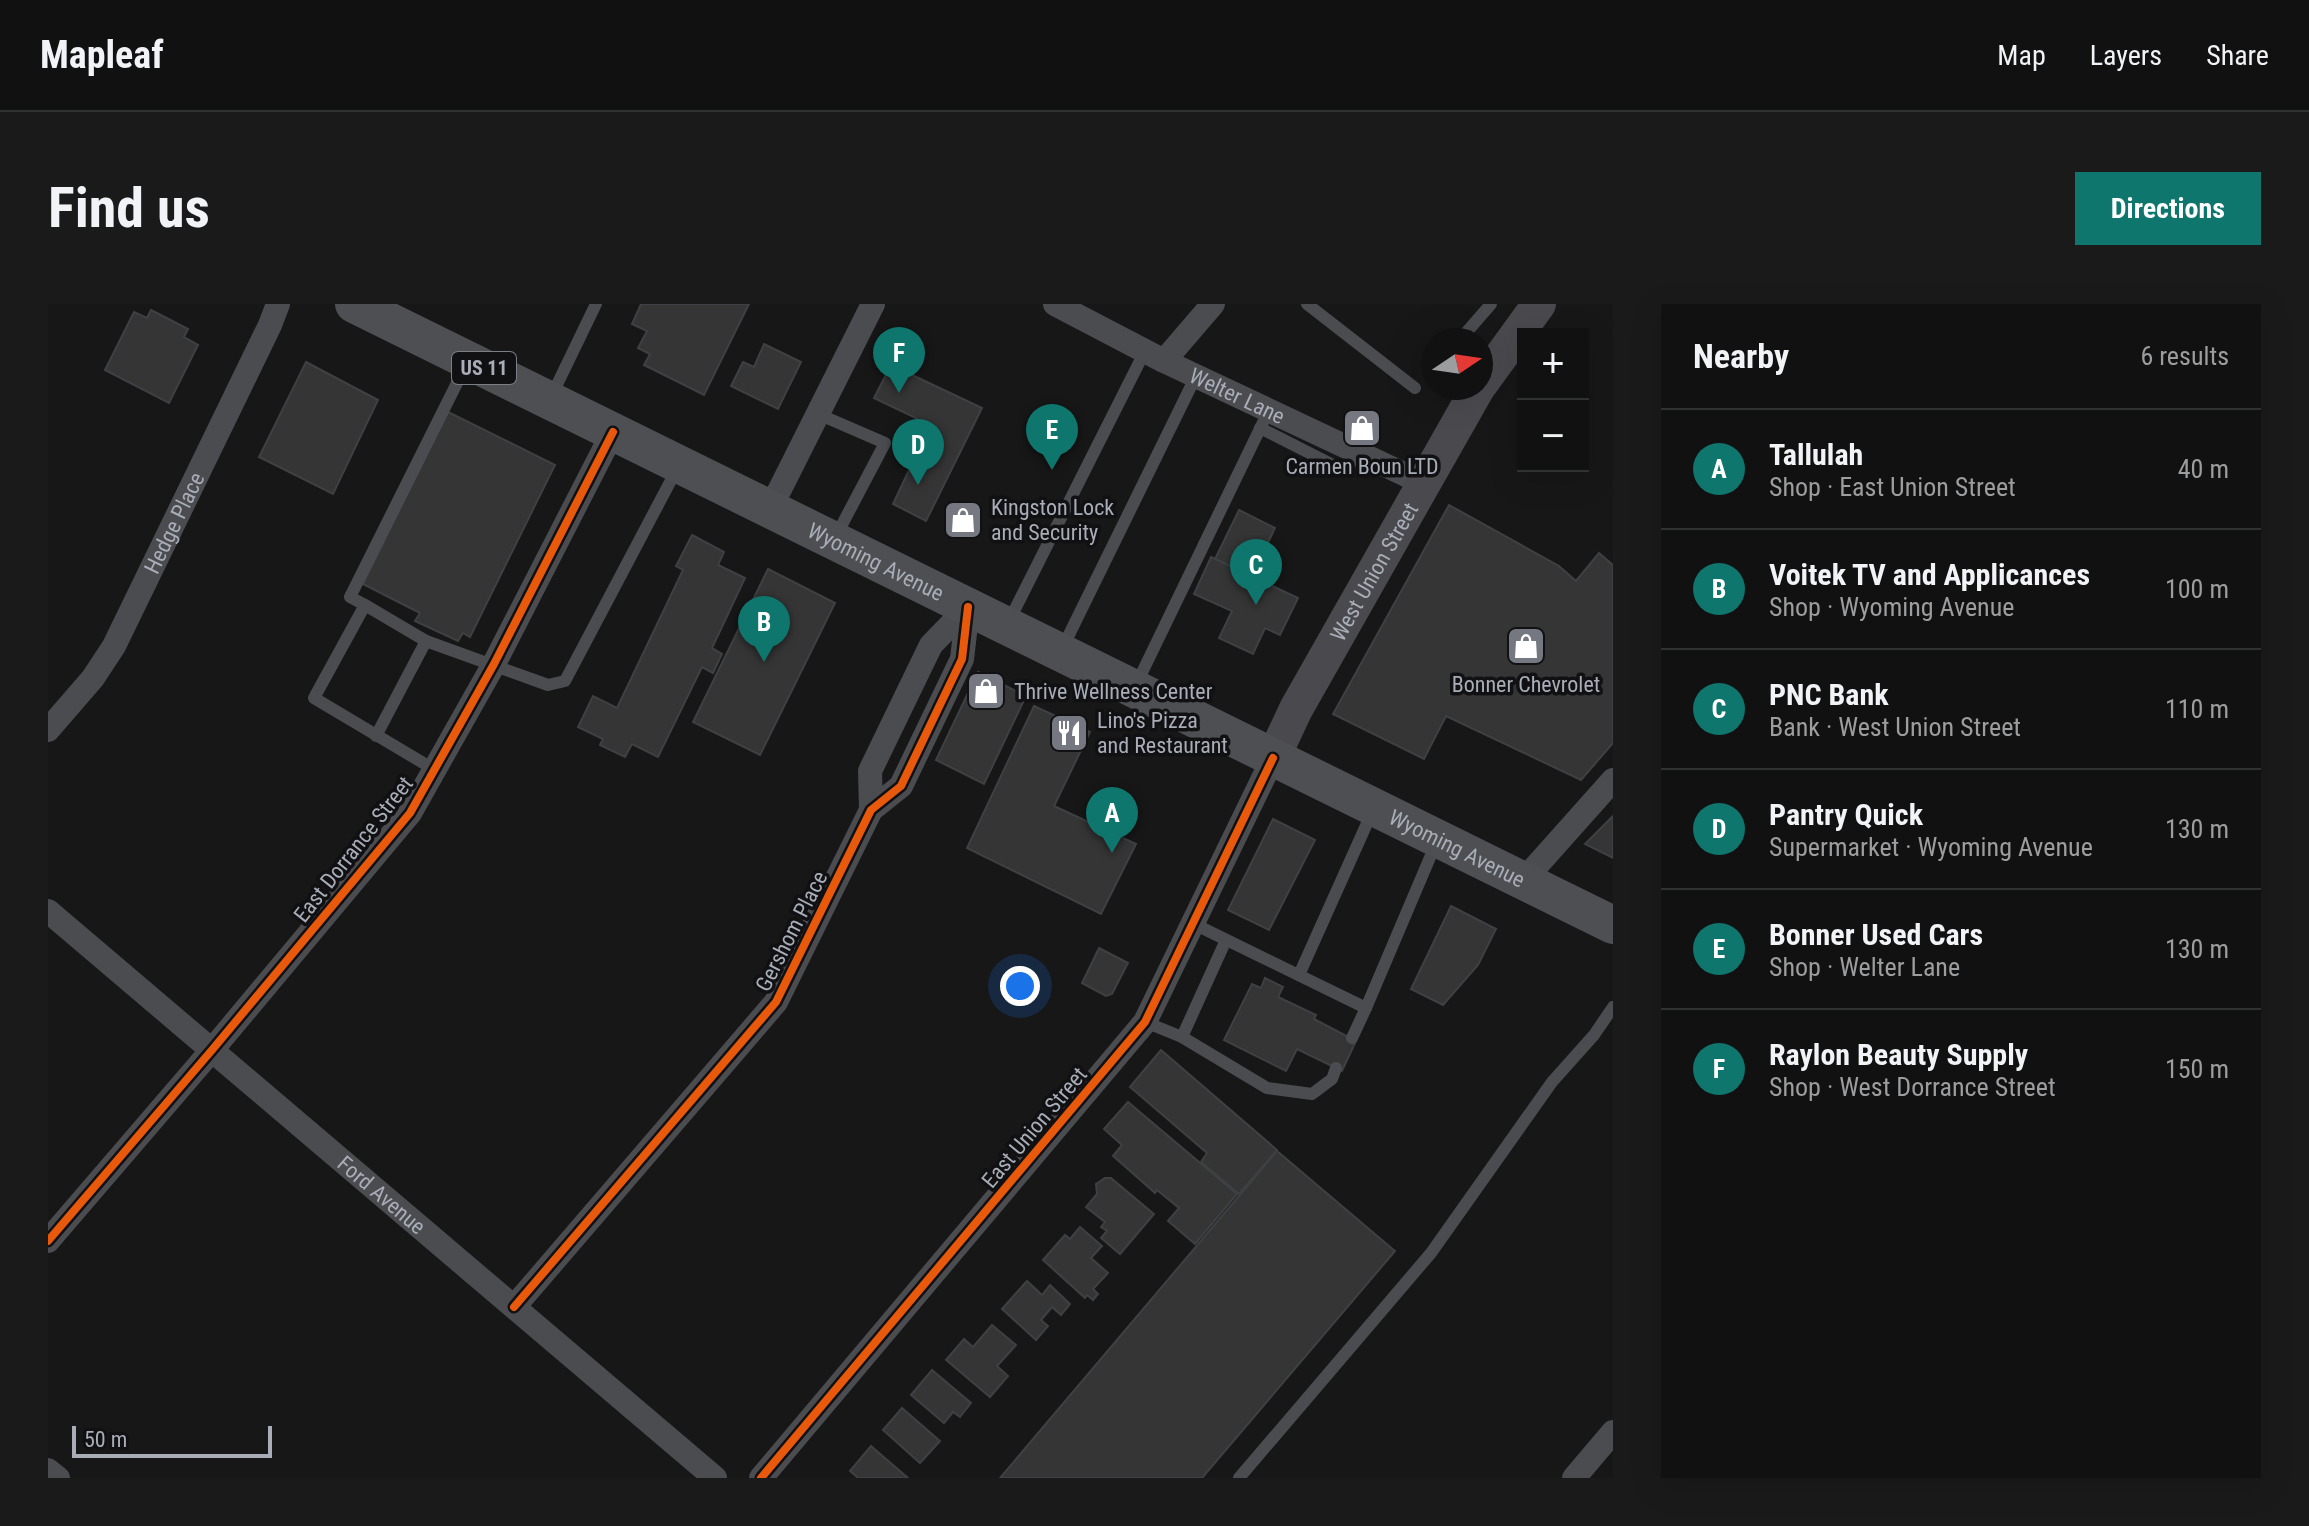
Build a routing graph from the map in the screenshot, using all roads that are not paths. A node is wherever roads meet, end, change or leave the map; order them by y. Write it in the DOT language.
graph roads {
  1 [pos="278,304"];
  2 [pos="354,304"];
  3 [pos="596,304"];
  4 [pos="873,304"];
  5 [pos="1055,304"];
  6 [pos="1213,304"];
  7 [pos="1307,304"];
  8 [pos="1491,304"];
  9 [pos="1539,304"];
  10 [pos="1470,328"];
  11 [pos="1154,356"];
  12 [pos="468,360"];
  13 [pos="1493,362"];
  14 [pos="1196,376"];
  15 [pos="1415,388"];
  16 [pos="549,400"];
  17 [pos="1469,400"];
  18 [pos="818,414"];
  19 [pos="1264,419"];
  20 [pos="613,432"];
  21 [pos="679,464"];
  22 [pos="1423,483"];
  23 [pos="770,509"];
  24 [pos="833,540"];
  25 [pos="365,605"];
  26 [pos="968,607"];
  27 [pos="1007,626"];
  28 [pos="426,641"];
  29 [pos="1060,652"];
  30 [pos="494,664"];
  31 [pos="1134,689"];
  32 [pos="48,730"];
  33 [pos="376,736"];
  34 [pos="1273,758"];
  35 [pos="435,770"];
  36 [pos="1613,780"];
  37 [pos="1374,807"];
  38 [pos="871,810"];
  39 [pos="1438,839"];
  40 [pos="1523,881"];
  41 [pos="48,911"];
  42 [pos="1194,924"];
  43 [pos="1613,925"];
  44 [pos="1226,940"];
  45 [pos="1299,975"];
  46 [pos="1613,1007"];
  47 [pos="1366,1008"];
  48 [pos="1145,1022"];
  49 [pos="1182,1037"];
  50 [pos="1352,1038"];
  51 [pos="212,1050"];
  52 [pos="1336,1068"];
  53 [pos="48,1241"];
  54 [pos="514,1307"];
  55 [pos="1613,1432"];
  56 [pos="48,1470"];
  57 [pos="58,1478"];
  58 [pos="715,1478"];
  59 [pos="761,1478"];
  60 [pos="1239,1478"];
  61 [pos="1574,1478"];
  1 -- 32 [label="street, Hedge Place"];
  2 -- 12 [label="main road, Wyoming Avenue / US 11"];
  3 -- 16 [label="lane"];
  4 -- 18 [label="street"];
  5 -- 11 [label="street, Welter Lane"];
  6 -- 11 [label="street"];
  7 -- 15 [label="lane"];
  8 -- 10 [label="lane"];
  9 -- 13 [label="main road, West Union Street"];
  11 -- 14 [label="street, Welter Lane"];
  11 -- 27 [label="lane"];
  12 -- 16 [label="main road, Wyoming Avenue / US 11"];
  12 -- 25 [label="lane"];
  14 -- 19 [label="street, Welter Lane"];
  14 -- 29 [label="lane"];
  16 -- 20 [label="main road, Wyoming Avenue / US 11"];
  17 -- 22 [label="main road, West Union Street"];
  18 -- 23 [label="street"];
  18 -- 24 [label="lane"];
  19 -- 22 [label="street, Welter Lane"];
  19 -- 31 [label="lane"];
  20 -- 21 [label="main road, Wyoming Avenue / US 11"];
  20 -- 30 [label="street, East Dorrance Street"];
  21 -- 23 [label="main road, Wyoming Avenue / US 11"];
  21 -- 30 [label="lane"];
  22 -- 34 [label="main road, West Union Street"];
  23 -- 24 [label="main road, Wyoming Avenue / US 11"];
  24 -- 26 [label="main road, Wyoming Avenue / US 11"];
  25 -- 28 [label="lane"];
  25 -- 33 [label="lane"];
  26 -- 27 [label="main road, Wyoming Avenue / US 11"];
  26 -- 38 [label="street, Gershom Place"];
  26 -- 38 [label="street, Gershom Place"];
  27 -- 29 [label="main road, Wyoming Avenue / US 11"];
  28 -- 30 [label="lane"];
  28 -- 33 [label="lane"];
  29 -- 31 [label="main road, Wyoming Avenue / US 11"];
  30 -- 35 [label="street, East Dorrance Street"];
  31 -- 34 [label="main road, Wyoming Avenue / US 11"];
  33 -- 35 [label="lane"];
  34 -- 37 [label="main road, Wyoming Avenue / US 11"];
  34 -- 42 [label="street, East Union Street"];
  35 -- 51 [label="street, East Dorrance Street"];
  36 -- 40 [label="street"];
  37 -- 39 [label="main road, Wyoming Avenue / US 11"];
  37 -- 45 [label="lane"];
  38 -- 54 [label="street, Gershom Place"];
  39 -- 40 [label="main road, Wyoming Avenue / US 11"];
  39 -- 47 [label="lane"];
  40 -- 43 [label="main road, Wyoming Avenue / US 11"];
  41 -- 51 [label="street, Ford Avenue"];
  42 -- 44 [label="lane"];
  42 -- 48 [label="street, East Union Street"];
  44 -- 45 [label="lane"];
  44 -- 49 [label="lane"];
  45 -- 47 [label="lane"];
  46 -- 60 [label="lane"];
  47 -- 50 [label="lane"];
  48 -- 49 [label="lane"];
  48 -- 59 [label="street, East Union Street"];
  49 -- 52 [label="lane"];
  51 -- 53 [label="street, East Dorrance Street"];
  51 -- 54 [label="street, Ford Avenue"];
  54 -- 58 [label="street, Ford Avenue"];
  55 -- 61 [label="street"];
  56 -- 57 [label="street"];
}
